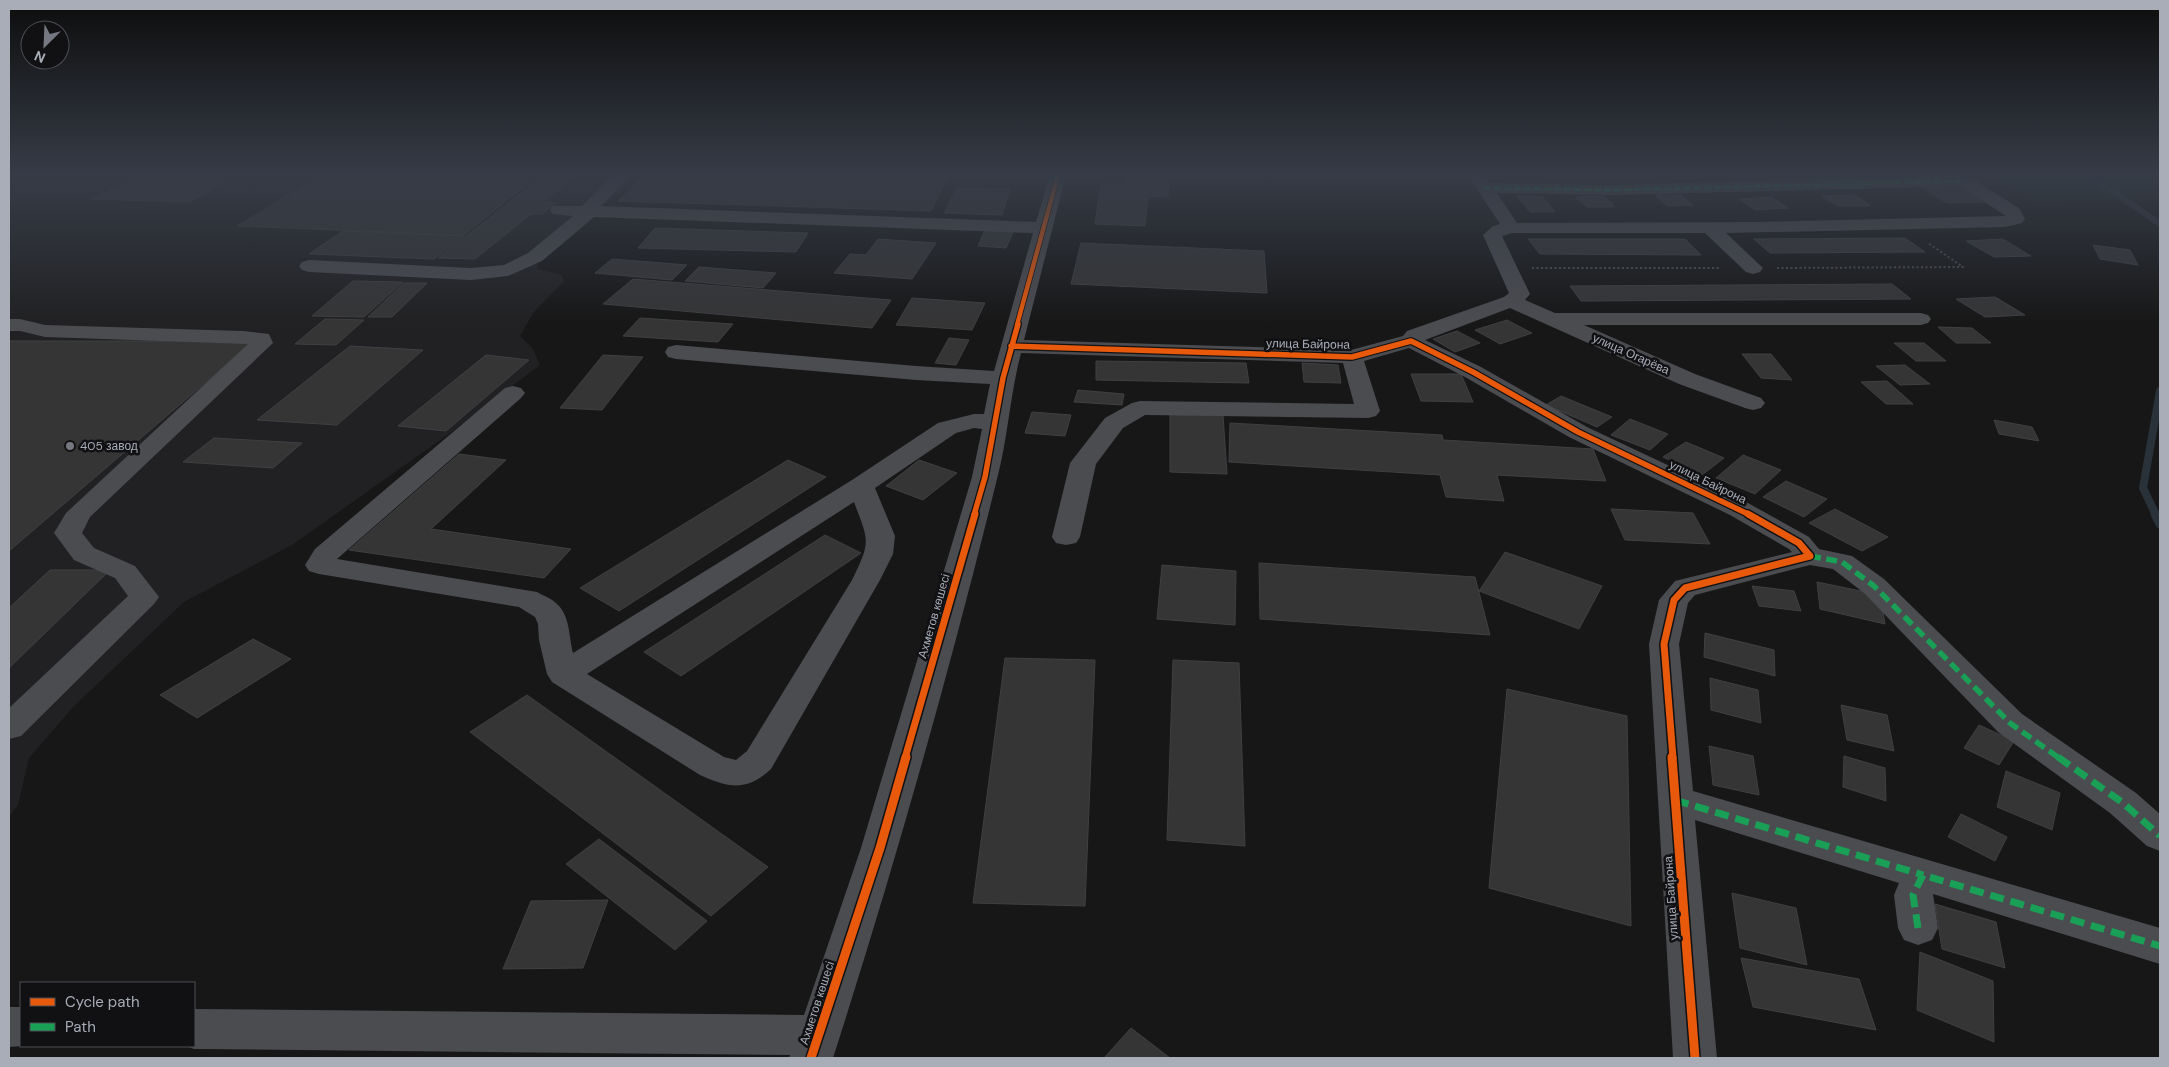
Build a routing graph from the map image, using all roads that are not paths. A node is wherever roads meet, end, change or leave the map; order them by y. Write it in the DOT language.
graph roads {
  1 [pos="573,225"];
  2 [pos="958,225"];
  3 [pos="1045,225"];
  4 [pos="1510,225"];
  5 [pos="1849,225"];
  6 [pos="1709,227"];
  7 [pos="1044,228"];
  8 [pos="1512,228"];
  9 [pos="309,266"];
  10 [pos="1753,268"];
  11 [pos="1511,301"];
  12 [pos="1552,319"];
  13 [pos="1921,319"];
  14 [pos="9,325"];
  15 [pos="1411,341"];
  16 [pos="1011,346"];
  17 [pos="676,352"];
  18 [pos="1352,357"];
  19 [pos="1003,378"];
  20 [pos="513,392"];
  21 [pos="1754,403"];
  22 [pos="995,422"];
  23 [pos="861,486"];
  24 [pos="1066,536"];
  25 [pos="1810,556"];
  26 [pos="563,674"];
  27 [pos="9,727"];
  28 [pos="1675,800"];
  29 [pos="2160,836"];
  30 [pos="1922,875"];
  31 [pos="1918,928"];
  32 [pos="2160,946"];
  33 [pos="195,1029"];
  34 [pos="815,1046"];
  35 [pos="1694,1058"];
  1 -- 9 [label="street"];
  2 -- 7 [label="street"];
  3 -- 7 [label="street, Ахметов көшесі"];
  4 -- 8 [label="street"];
  5 -- 6 [label="street"];
  6 -- 8 [label="street"];
  6 -- 10 [label="street"];
  7 -- 16 [label="street, Ахметов көшесі"];
  8 -- 11 [label="street"];
  11 -- 12 [label="street, улица Огарёва"];
  11 -- 15 [label="street"];
  12 -- 13 [label="street"];
  12 -- 21 [label="street, улица Огарёва"];
  14 -- 27 [label="street"];
  15 -- 18 [label="street, улица Байрона"];
  15 -- 25 [label="street, улица Байрона"];
  16 -- 18 [label="street, улица Байрона"];
  16 -- 19 [label="street, Ахметов көшесі"];
  17 -- 19 [label="street"];
  18 -- 24 [label="street"];
  19 -- 22 [label="street, Ахметов көшесі"];
  20 -- 26 [label="street"];
  22 -- 23 [label="street"];
  22 -- 34 [label="street, Ахметов көшесі"];
  23 -- 26 [label="street"];
  23 -- 26 [label="street"];
  25 -- 28 [label="street, улица Байрона"];
  25 -- 29 [label="street"];
  28 -- 30 [label="street"];
  28 -- 35 [label="street, улица Байрона"];
  30 -- 31 [label="street"];
  30 -- 32 [label="street"];
  33 -- 34 [label="street"];
}
